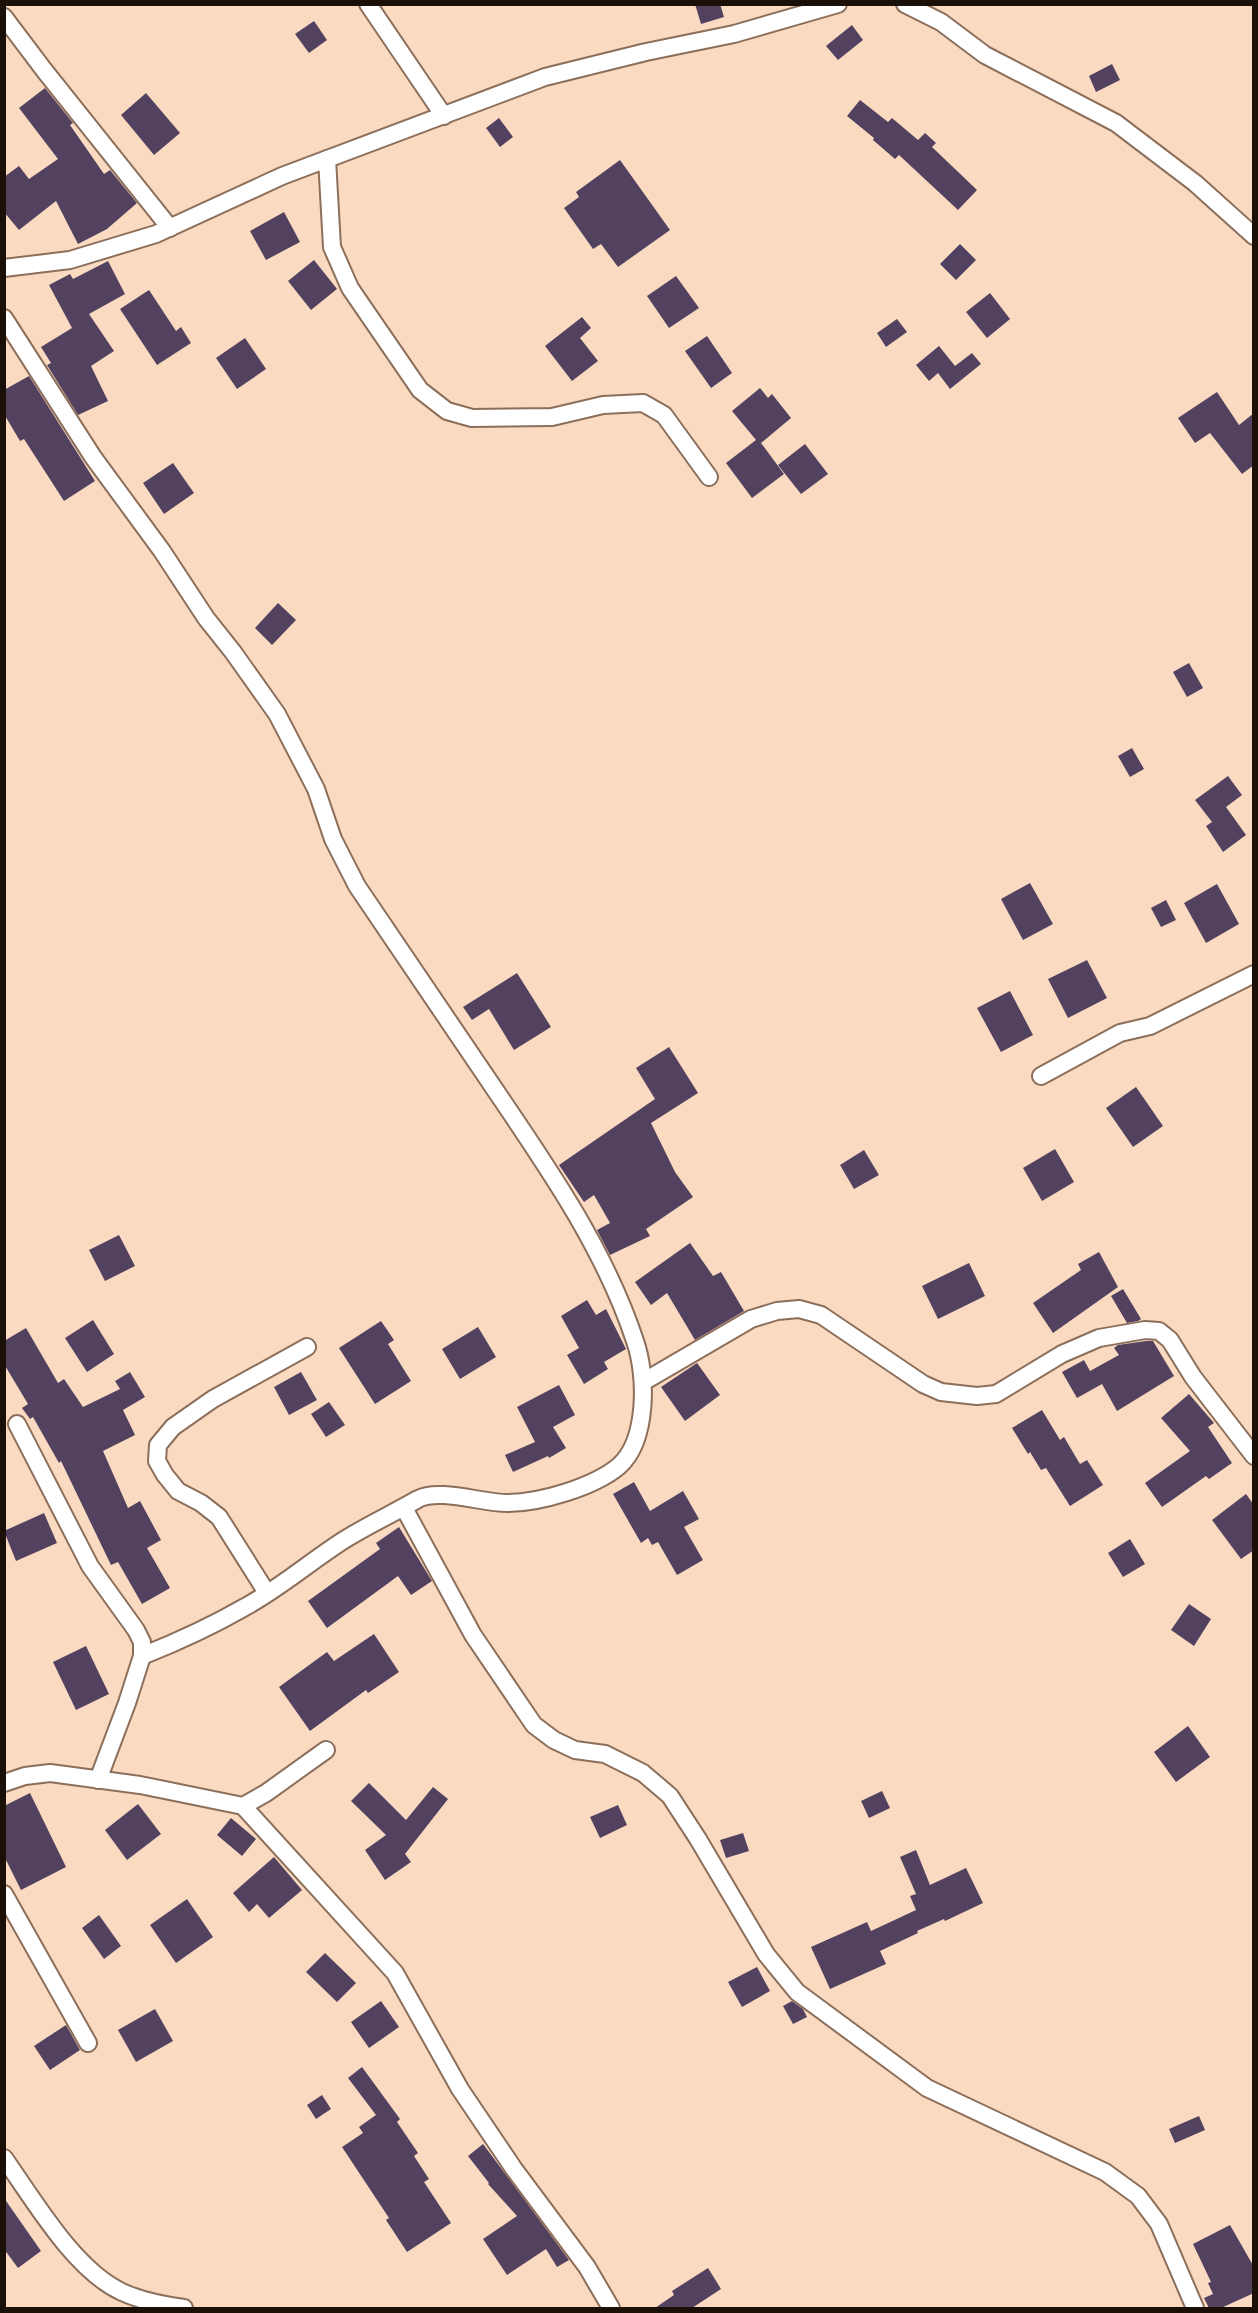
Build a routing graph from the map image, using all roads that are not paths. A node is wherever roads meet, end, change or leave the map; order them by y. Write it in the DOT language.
graph roads {
  1 [pos="368,4"];
  2 [pos="838,4"];
  3 [pos="905,4"];
  4 [pos="819,6"];
  5 [pos="4,18"];
  6 [pos="444,116"];
  7 [pos="327,159"];
  8 [pos="170,228"];
  9 [pos="1254,236"];
  10 [pos="4,268"];
  11 [pos="4,318"];
  12 [pos="709,477"];
  13 [pos="1254,974"];
  14 [pos="1041,1076"];
  15 [pos="307,1347"];
  16 [pos="643,1382"];
  17 [pos="16,1424"];
  18 [pos="1254,1456"];
  19 [pos="405,1508"];
  20 [pos="267,1593"];
  21 [pos="142,1656"];
  22 [pos="326,1750"];
  23 [pos="98,1780"];
  24 [pos="4,1783"];
  25 [pos="243,1806"];
  26 [pos="4,1894"];
  27 [pos="88,2043"];
  28 [pos="4,2158"];
  29 [pos="139,2303"];
  30 [pos="184,2308"];
  31 [pos="611,2308"];
  32 [pos="1195,2308"];
  1 -- 6 [label="street"];
  2 -- 4 [label="street"];
  3 -- 9 [label="street"];
  4 -- 6 [label="street"];
  5 -- 8 [label="street"];
  6 -- 7 [label="street"];
  7 -- 8 [label="street"];
  7 -- 12 [label="street"];
  8 -- 10 [label="street"];
  11 -- 16 [label="street"];
  13 -- 14 [label="street"];
  15 -- 20 [label="street"];
  16 -- 18 [label="street"];
  16 -- 19 [label="street"];
  17 -- 21 [label="street"];
  19 -- 20 [label="street"];
  19 -- 32 [label="street"];
  20 -- 21 [label="street"];
  21 -- 23 [label="street"];
  22 -- 25 [label="street"];
  23 -- 24 [label="street"];
  23 -- 25 [label="street"];
  25 -- 31 [label="street"];
  26 -- 27 [label="street"];
  28 -- 29 [label="street"];
  29 -- 30 [label="street"];
}
